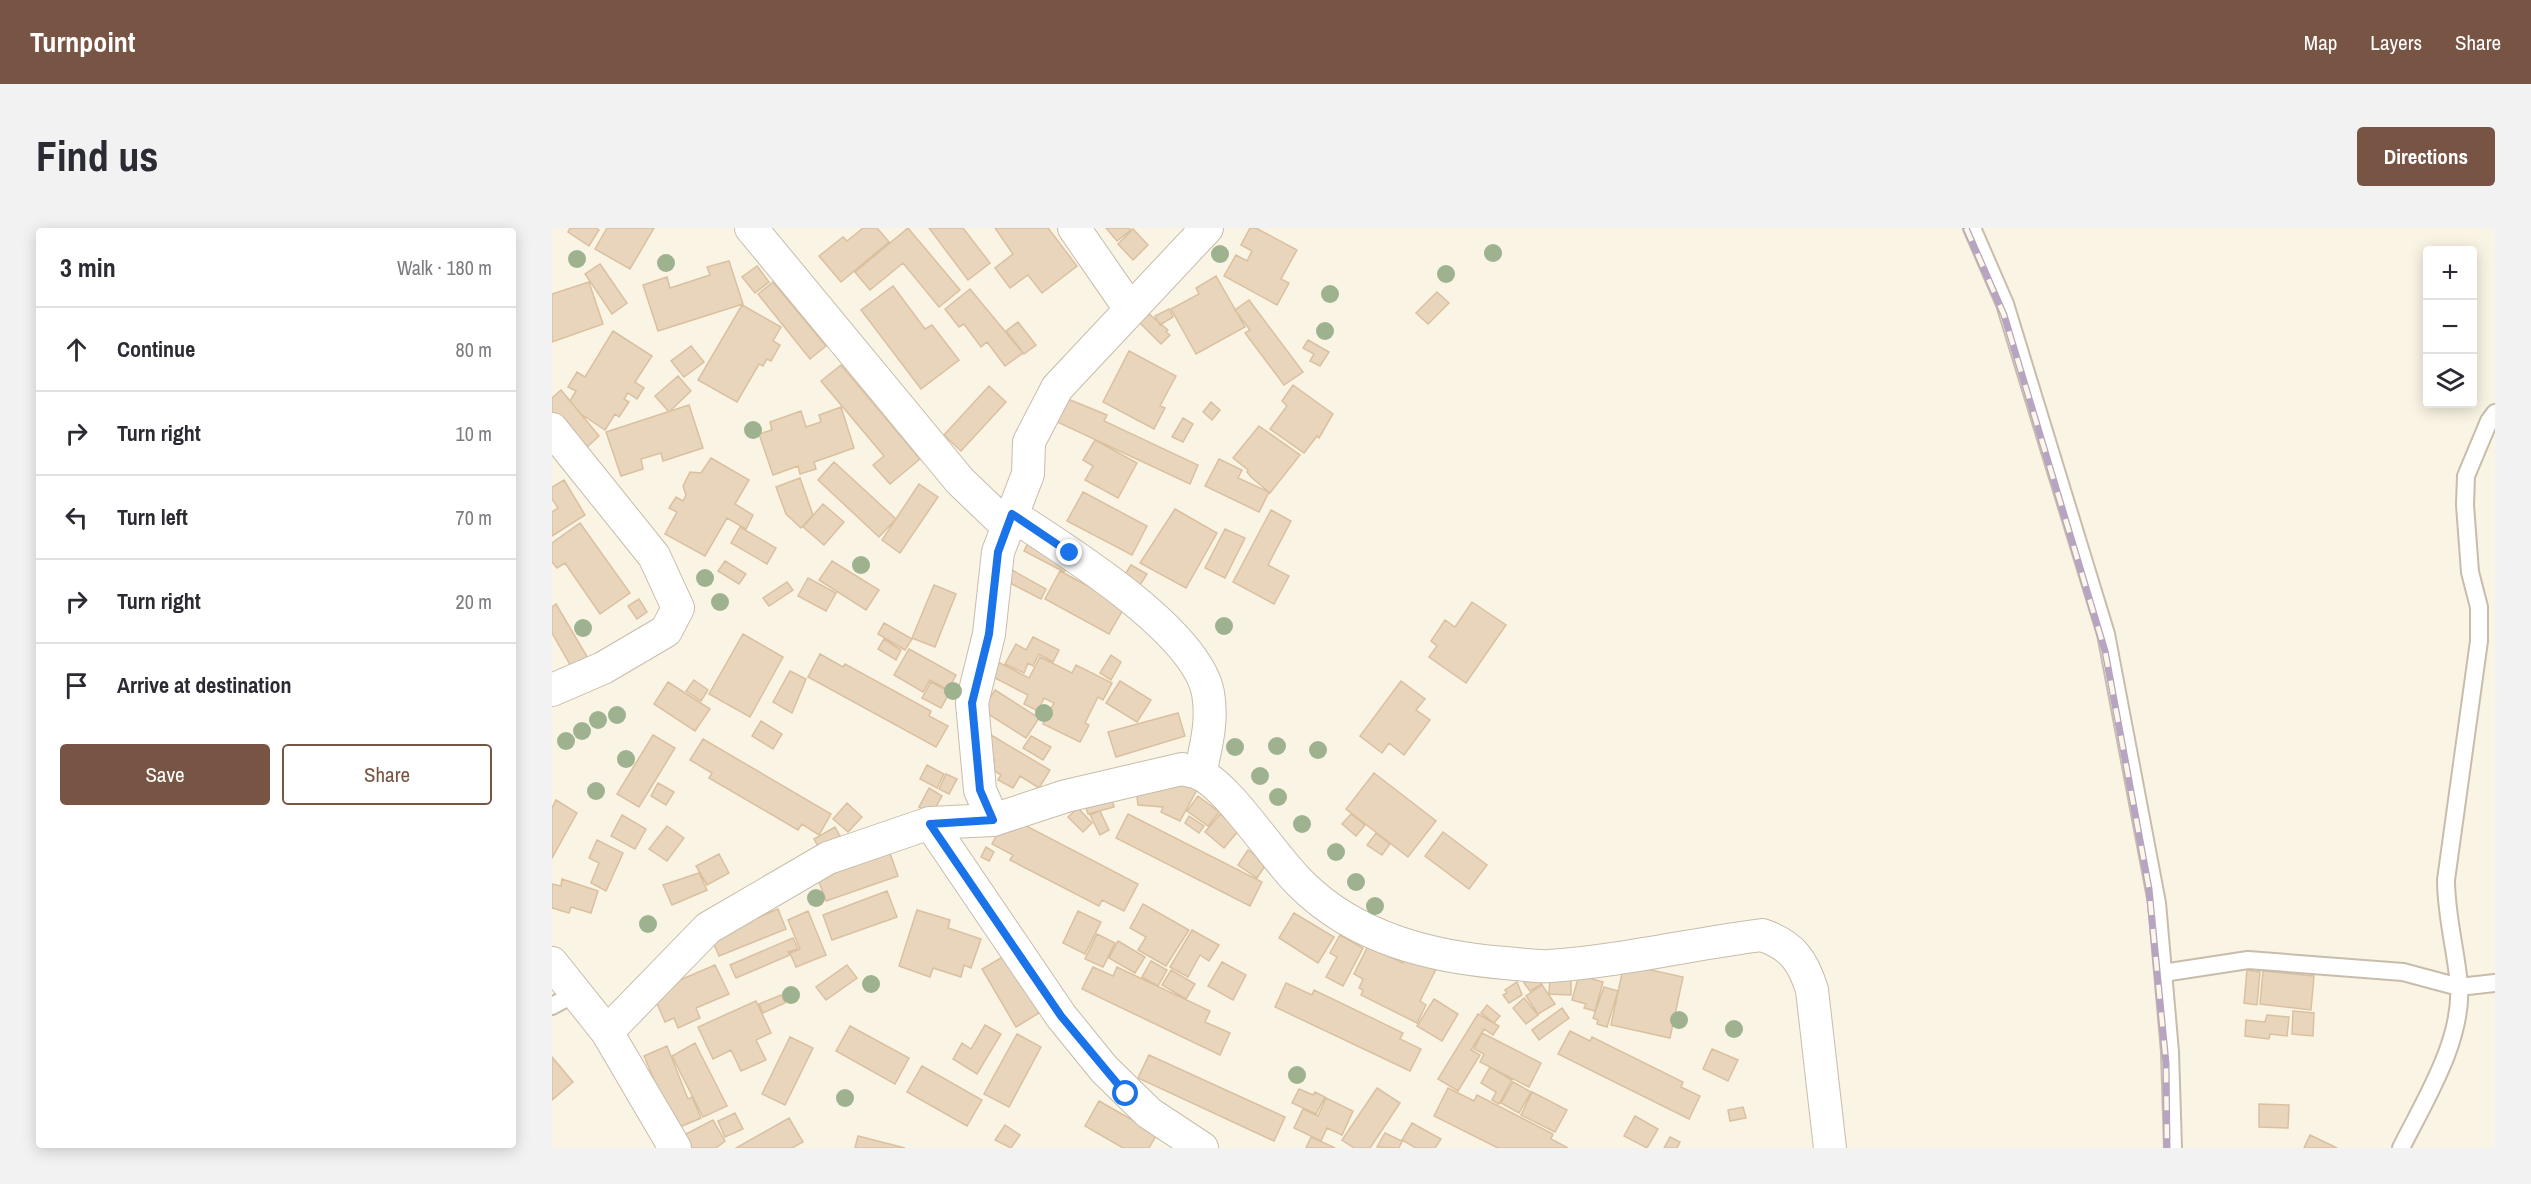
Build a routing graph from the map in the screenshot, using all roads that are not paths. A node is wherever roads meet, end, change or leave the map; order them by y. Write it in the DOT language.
graph roads {
  1 [pos="751,228"];
  2 [pos="1074,228"];
  3 [pos="1207,228"];
  4 [pos="1972,228"];
  5 [pos="1130,309"];
  6 [pos="2495,413"];
  7 [pos="552,429"];
  8 [pos="1010,520"];
  9 [pos="552,690"];
  10 [pos="1200,774"];
  11 [pos="993,820"];
  12 [pos="930,824"];
  13 [pos="552,963"];
  14 [pos="2163,973"];
  15 [pos="2495,983"];
  16 [pos="2459,987"];
  17 [pos="564,1000"];
  18 [pos="607,1032"];
  19 [pos="675,1148"];
  20 [pos="1202,1148"];
  21 [pos="1830,1148"];
  22 [pos="2173,1148"];
  23 [pos="2401,1148"];
  1 -- 8 [label="street"];
  2 -- 5 [label="street"];
  3 -- 5 [label="street"];
  4 -- 14 [label="lane"];
  5 -- 8 [label="street"];
  6 -- 16 [label="lane"];
  7 -- 9 [label="street"];
  8 -- 10 [label="street"];
  8 -- 11 [label="street"];
  10 -- 11 [label="street"];
  10 -- 21 [label="street"];
  11 -- 12 [label="street"];
  12 -- 18 [label="street"];
  12 -- 20 [label="street"];
  13 -- 17 [label="street"];
  14 -- 16 [label="lane"];
  14 -- 22 [label="lane"];
  15 -- 16 [label="lane"];
  16 -- 23 [label="lane"];
  17 -- 18 [label="street"];
  18 -- 19 [label="street"];
}
